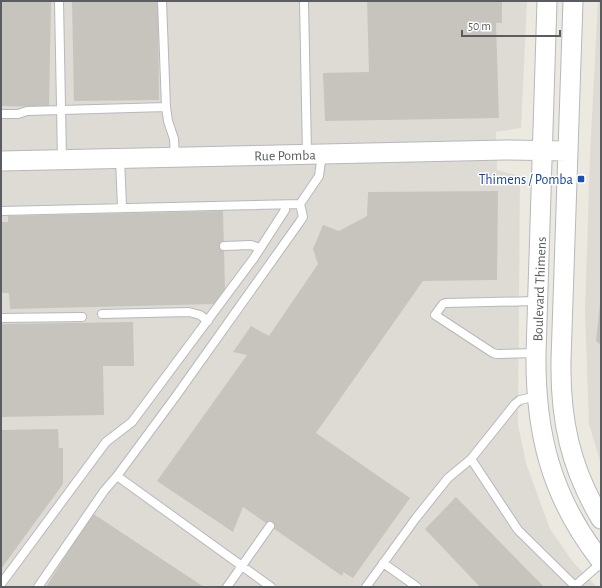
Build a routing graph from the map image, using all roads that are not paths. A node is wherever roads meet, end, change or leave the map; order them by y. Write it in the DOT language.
graph roads {
  1 [pos="59,1"];
  2 [pos="162,1"];
  3 [pos="304,1"];
  4 [pos="547,1"];
  5 [pos="573,1"];
  6 [pos="166,107"];
  7 [pos="61,110"];
  8 [pos="1,114"];
  9 [pos="543,150"];
  10 [pos="568,151"];
  11 [pos="314,154"];
  12 [pos="175,157"];
  13 [pos="120,158"];
  14 [pos="62,160"];
  15 [pos="1,161"];
  16 [pos="300,204"];
  17 [pos="285,205"];
  18 [pos="122,207"];
  19 [pos="1,211"];
  20 [pos="224,246"];
  21 [pos="260,248"];
  22 [pos="538,301"];
  23 [pos="102,314"];
  24 [pos="82,317"];
  25 [pos="1,318"];
  26 [pos="208,321"];
  27 [pos="536,352"];
  28 [pos="537,396"];
  29 [pos="471,459"];
  30 [pos="117,476"];
  31 [pos="601,519"];
  32 [pos="270,526"];
  33 [pos="601,562"];
  34 [pos="383,563"];
  35 [pos="242,566"];
  36 [pos="1,584"];
  37 [pos="576,586"];
  38 [pos="38,587"];
  39 [pos="227,587"];
  40 [pos="271,587"];
  41 [pos="366,587"];
  42 [pos="417,587"];
  1 -- 7 [label="lane"];
  2 -- 6 [label="lane"];
  3 -- 11 [label="lane"];
  4 -- 9 [label="street, Boulevard Thimens"];
  5 -- 10 [label="street, Boulevard Thimens"];
  6 -- 7 [label="lane"];
  6 -- 12 [label="lane"];
  7 -- 8 [label="lane"];
  7 -- 14 [label="lane"];
  9 -- 10 [label="street, Rue Pomba"];
  9 -- 11 [label="street, Rue Pomba"];
  9 -- 22 [label="street, Boulevard Thimens"];
  10 -- 31 [label="street, Boulevard Thimens"];
  11 -- 12 [label="street, Rue Pomba"];
  11 -- 16 [label="lane"];
  12 -- 13 [label="street, Rue Pomba"];
  13 -- 14 [label="street, Rue Pomba"];
  13 -- 18 [label="lane"];
  14 -- 15 [label="street, Rue Pomba"];
  16 -- 17 [label="lane"];
  16 -- 30 [label="lane"];
  17 -- 18 [label="lane"];
  17 -- 21 [label="lane"];
  18 -- 19 [label="lane"];
  20 -- 21 [label="lane"];
  21 -- 26 [label="lane"];
  22 -- 27 [label="street, Boulevard Thimens"];
  22 -- 27 [label="lane"];
  23 -- 26 [label="lane"];
  24 -- 25 [label="lane"];
  26 -- 36 [label="lane"];
  27 -- 28 [label="street, Boulevard Thimens"];
  28 -- 29 [label="lane"];
  28 -- 33 [label="street, Boulevard Thimens"];
  29 -- 34 [label="lane"];
  29 -- 37 [label="lane"];
  30 -- 35 [label="lane"];
  30 -- 38 [label="lane"];
  32 -- 35 [label="lane"];
  33 -- 37 [label="lane"];
  34 -- 41 [label="lane"];
  34 -- 42 [label="lane"];
  35 -- 39 [label="lane"];
  35 -- 40 [label="lane"];
}
